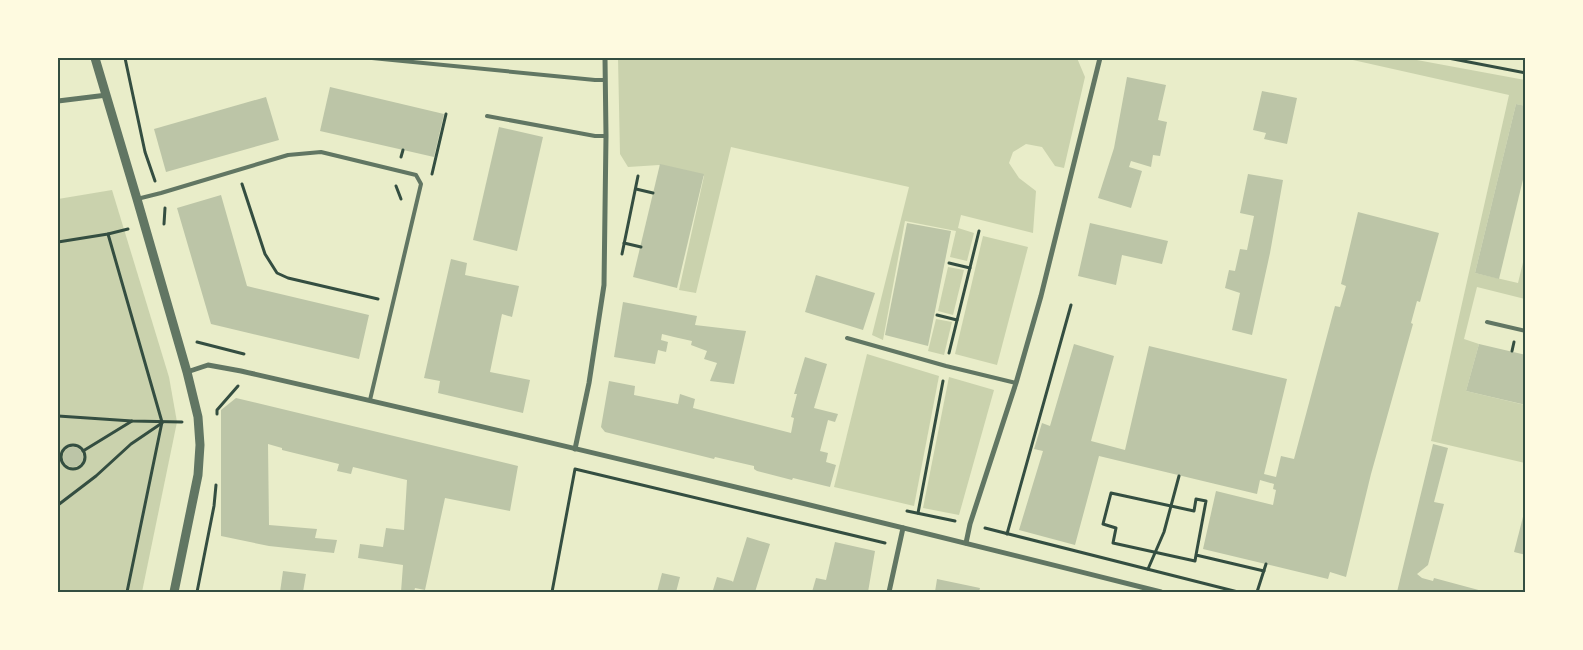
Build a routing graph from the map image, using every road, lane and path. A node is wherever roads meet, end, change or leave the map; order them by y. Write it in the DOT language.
graph roads {
  1 [pos="95,58"];
  2 [pos="125,58"];
  3 [pos="372,58"];
  4 [pos="604,58"];
  5 [pos="1100,58"];
  6 [pos="1448,58"];
  7 [pos="1526,74"];
  8 [pos="605,80"];
  9 [pos="107,95"];
  10 [pos="58,101"];
  11 [pos="488,116"];
  12 [pos="606,136"];
  13 [pos="240,175"];
  14 [pos="392,181"];
  15 [pos="636,189"];
  16 [pos="653,192"];
  17 [pos="161,193"];
  18 [pos="137,199"];
  19 [pos="402,206"];
  20 [pos="164,226"];
  21 [pos="128,229"];
  22 [pos="108,234"];
  23 [pos="58,242"];
  24 [pos="624,243"];
  25 [pos="641,247"];
  26 [pos="949,263"];
  27 [pos="970,268"];
  28 [pos="386,301"];
  29 [pos="1071,305"];
  30 [pos="937,315"];
  31 [pos="957,320"];
  32 [pos="1487,322"];
  33 [pos="1526,332"];
  34 [pos="192,337"];
  35 [pos="847,338"];
  36 [pos="252,355"];
  37 [pos="187,372"];
  38 [pos="1016,383"];
  39 [pos="370,400"];
  40 [pos="58,416"];
  41 [pos="132,421"];
  42 [pos="162,422"];
  43 [pos="182,422"];
  44 [pos="575,449"];
  45 [pos="83,452"];
  46 [pos="1179,476"];
  47 [pos="58,505"];
  48 [pos="1171,506"];
  49 [pos="903,528"];
  50 [pos="1008,534"];
  51 [pos="966,543"];
  52 [pos="899,546"];
  53 [pos="1155,552"];
  54 [pos="1196,555"];
  55 [pos="1266,564"];
  56 [pos="1148,569"];
  57 [pos="1264,571"];
  58 [pos="126,592"];
  59 [pos="174,592"];
  60 [pos="552,592"];
  61 [pos="888,592"];
  62 [pos="1161,592"];
  63 [pos="1257,592"];
  1 -- 9 [label="street"];
  2 -- 17 [label="path"];
  3 -- 8 [label="lane"];
  4 -- 8 [label="street"];
  5 -- 38 [label="street"];
  6 -- 7 [label="path"];
  8 -- 12 [label="street"];
  9 -- 10 [label="street"];
  9 -- 18 [label="street"];
  11 -- 12 [label="lane"];
  12 -- 44 [label="street"];
  13 -- 28 [label="path"];
  14 -- 19 [label="path"];
  15 -- 16 [label="path"];
  17 -- 18 [label="lane"];
  17 -- 20 [label="path"];
  17 -- 39 [label="lane"];
  18 -- 37 [label="street"];
  21 -- 22 [label="path"];
  22 -- 23 [label="path"];
  22 -- 42 [label="path"];
  24 -- 25 [label="path"];
  26 -- 27 [label="path"];
  29 -- 50 [label="path"];
  30 -- 31 [label="path"];
  32 -- 33 [label="lane"];
  34 -- 36 [label="path"];
  35 -- 38 [label="lane"];
  37 -- 39 [label="street"];
  37 -- 59 [label="street"];
  38 -- 51 [label="street"];
  39 -- 44 [label="street"];
  40 -- 41 [label="path"];
  41 -- 42 [label="path"];
  41 -- 45 [label="path"];
  42 -- 43 [label="path"];
  42 -- 47 [label="path"];
  42 -- 58 [label="path"];
  44 -- 49 [label="street"];
  45 -- 45 [label="path"];
  46 -- 48 [label="path"];
  48 -- 53 [label="path"];
  48 -- 53 [label="path"];
  48 -- 54 [label="path"];
  49 -- 51 [label="street"];
  49 -- 52 [label="street"];
  51 -- 62 [label="street"];
  52 -- 60 [label="path"];
  52 -- 61 [label="street"];
  53 -- 54 [label="path"];
  53 -- 56 [label="path"];
  54 -- 57 [label="path"];
  55 -- 57 [label="path"];
  57 -- 63 [label="path"];
}
